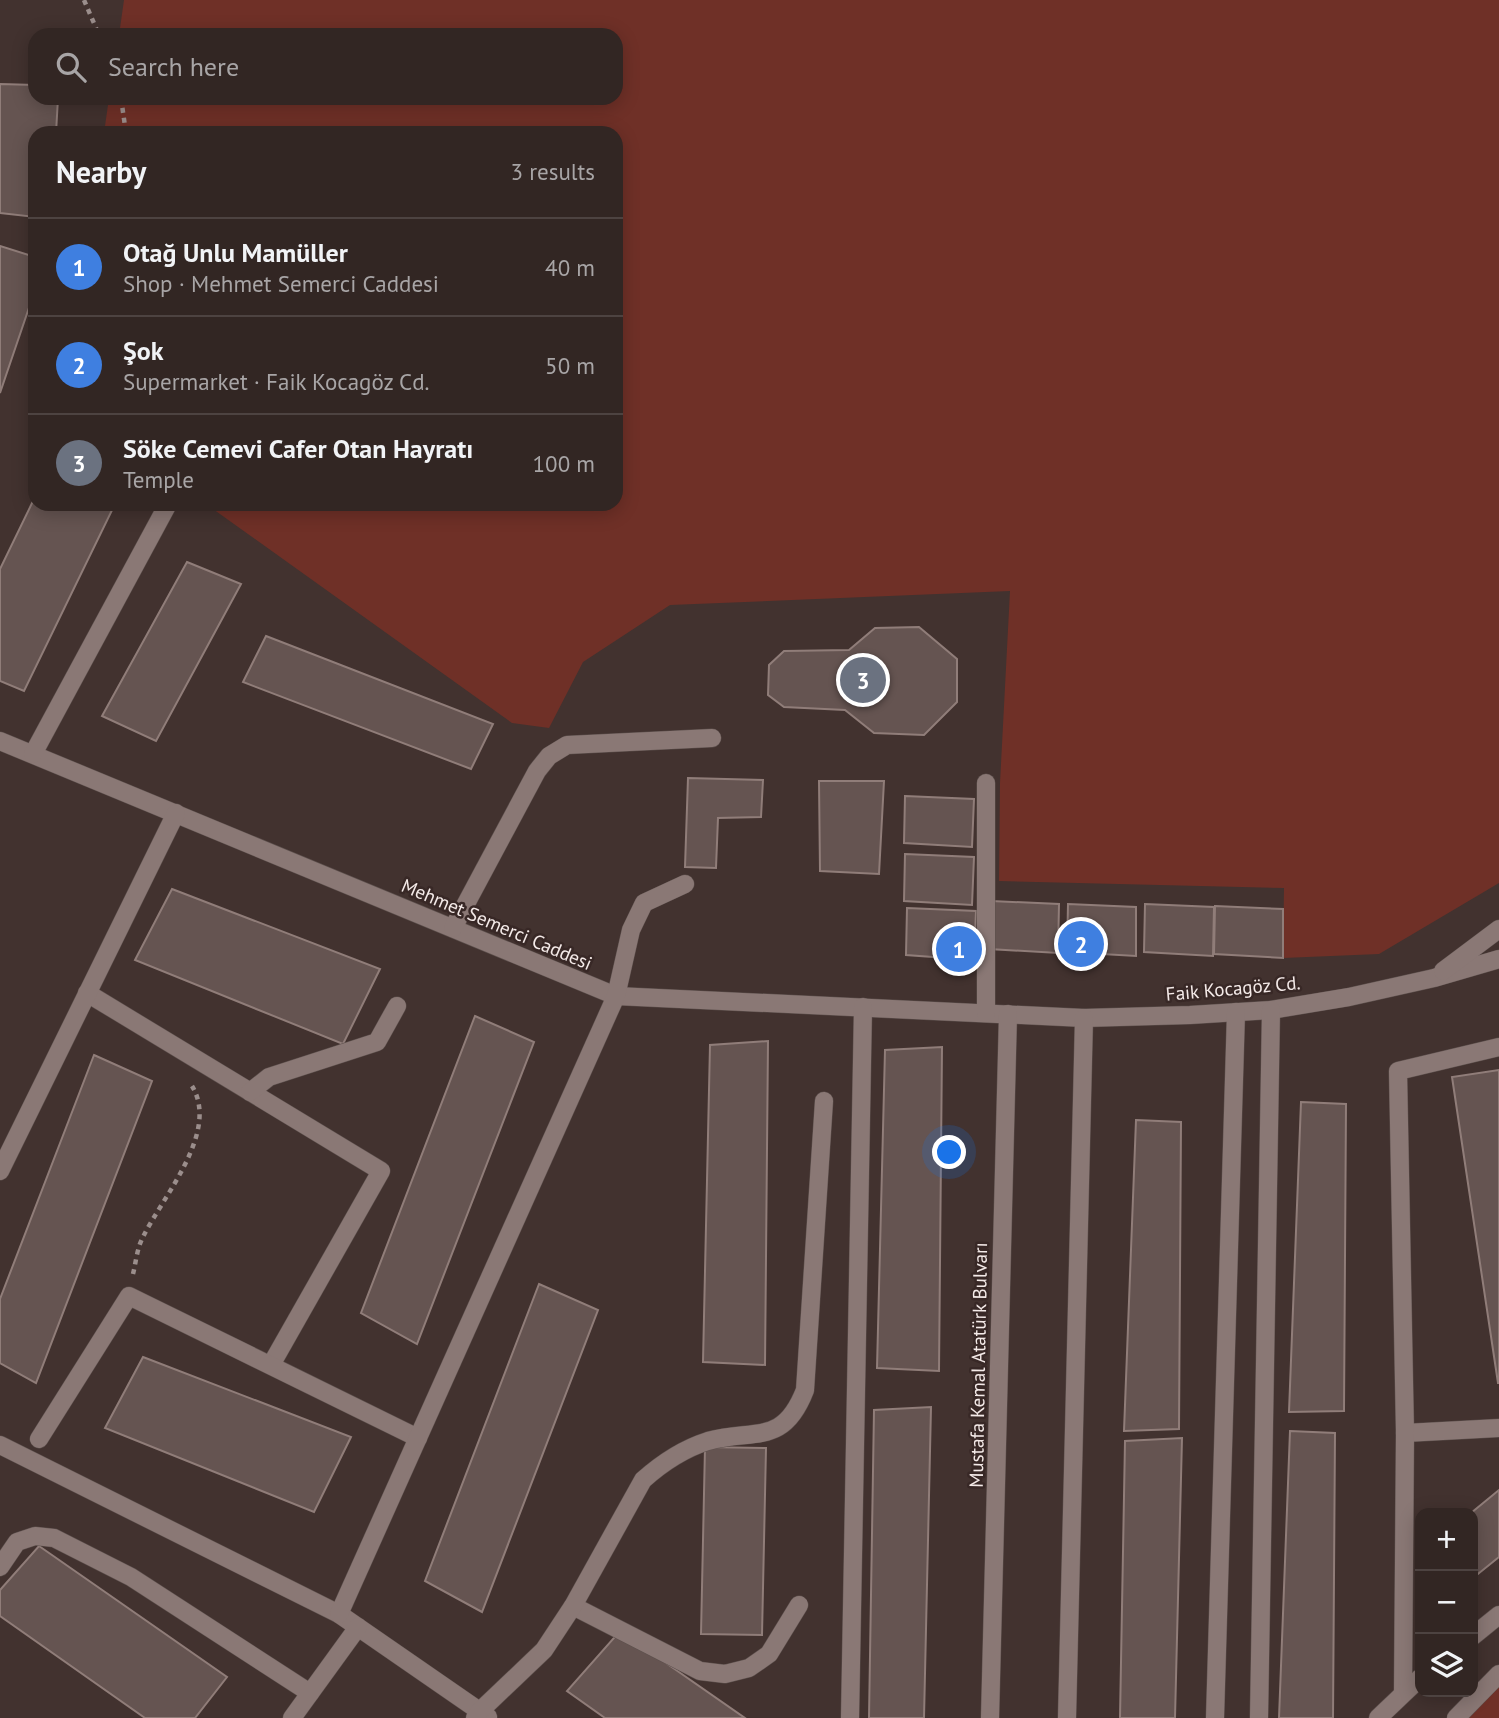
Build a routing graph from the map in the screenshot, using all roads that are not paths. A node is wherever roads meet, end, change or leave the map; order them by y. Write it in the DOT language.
graph roads {
  1 [pos="164,511"];
  2 [pos="712,738"];
  3 [pos="0,741"];
  4 [pos="33,754"];
  5 [pos="986,783"];
  6 [pos="176,813"];
  7 [pos="685,884"];
  8 [pos="453,928"];
  9 [pos="1499,929"];
  10 [pos="1499,959"];
  11 [pos="1434,978"];
  12 [pos="88,993"];
  13 [pos="616,996"];
  14 [pos="397,1006"];
  15 [pos="863,1007"];
  16 [pos="1271,1010"];
  17 [pos="1236,1012"];
  18 [pos="986,1013"];
  19 [pos="1008,1014"];
  20 [pos="1084,1018"];
  21 [pos="1499,1047"];
  22 [pos="250,1091"];
  23 [pos="824,1101"];
  24 [pos="0,1171"];
  25 [pos="271,1365"];
  26 [pos="1499,1428"];
  27 [pos="1405,1433"];
  28 [pos="418,1437"];
  29 [pos="38,1438"];
  30 [pos="0,1445"];
  31 [pos="0,1567"];
  32 [pos="799,1605"];
  33 [pos="573,1606"];
  34 [pos="339,1614"];
  35 [pos="1499,1615"];
  36 [pos="358,1627"];
  37 [pos="1475,1634"];
  38 [pos="1499,1674"];
  39 [pos="1415,1682"];
  40 [pos="1403,1692"];
  41 [pos="310,1693"];
  42 [pos="482,1716"];
  43 [pos="292,1718"];
  44 [pos="850,1718"];
  45 [pos="990,1718"];
  46 [pos="1067,1718"];
  47 [pos="1215,1718"];
  48 [pos="1259,1718"];
  49 [pos="1378,1718"];
  50 [pos="1456,1718"];
  1 -- 4 [label="street"];
  2 -- 8 [label="street"];
  3 -- 4 [label="street, Mehmet Semerci Caddesi"];
  4 -- 6 [label="street, Mehmet Semerci Caddesi"];
  5 -- 18 [label="street"];
  6 -- 8 [label="street, Mehmet Semerci Caddesi"];
  6 -- 12 [label="street"];
  7 -- 13 [label="street"];
  8 -- 13 [label="street, Mehmet Semerci Caddesi"];
  9 -- 11 [label="street"];
  10 -- 11 [label="street, Faik Kocagöz Cd."];
  11 -- 16 [label="street, Faik Kocagöz Cd."];
  12 -- 22 [label="street"];
  12 -- 24 [label="street"];
  13 -- 15 [label="street, Mehmet Semerci Caddesi"];
  13 -- 28 [label="street"];
  14 -- 22 [label="street"];
  15 -- 18 [label="street, Mehmet Semerci Caddesi"];
  15 -- 44 [label="street"];
  16 -- 17 [label="street, Faik Kocagöz Cd."];
  16 -- 48 [label="street"];
  17 -- 20 [label="street, Faik Kocagöz Cd."];
  17 -- 47 [label="street"];
  18 -- 19 [label="street, Mehmet Semerci Caddesi"];
  19 -- 20 [label="street, Faik Kocagöz Cd."];
  19 -- 45 [label="street, Mustafa Kemal Atatürk Bulvarı"];
  20 -- 46 [label="street"];
  21 -- 27 [label="street"];
  22 -- 25 [label="street"];
  23 -- 33 [label="street"];
  25 -- 28 [label="street"];
  25 -- 29 [label="street"];
  26 -- 27 [label="street"];
  27 -- 40 [label="street"];
  28 -- 34 [label="street"];
  30 -- 34 [label="street"];
  31 -- 41 [label="street"];
  32 -- 33 [label="street"];
  33 -- 42 [label="street"];
  34 -- 36 [label="street"];
  35 -- 37 [label="street"];
  36 -- 41 [label="street"];
  36 -- 42 [label="street"];
  38 -- 50 [label="street"];
  39 -- 40 [label="street"];
  40 -- 49 [label="street"];
  41 -- 43 [label="street"];
}
